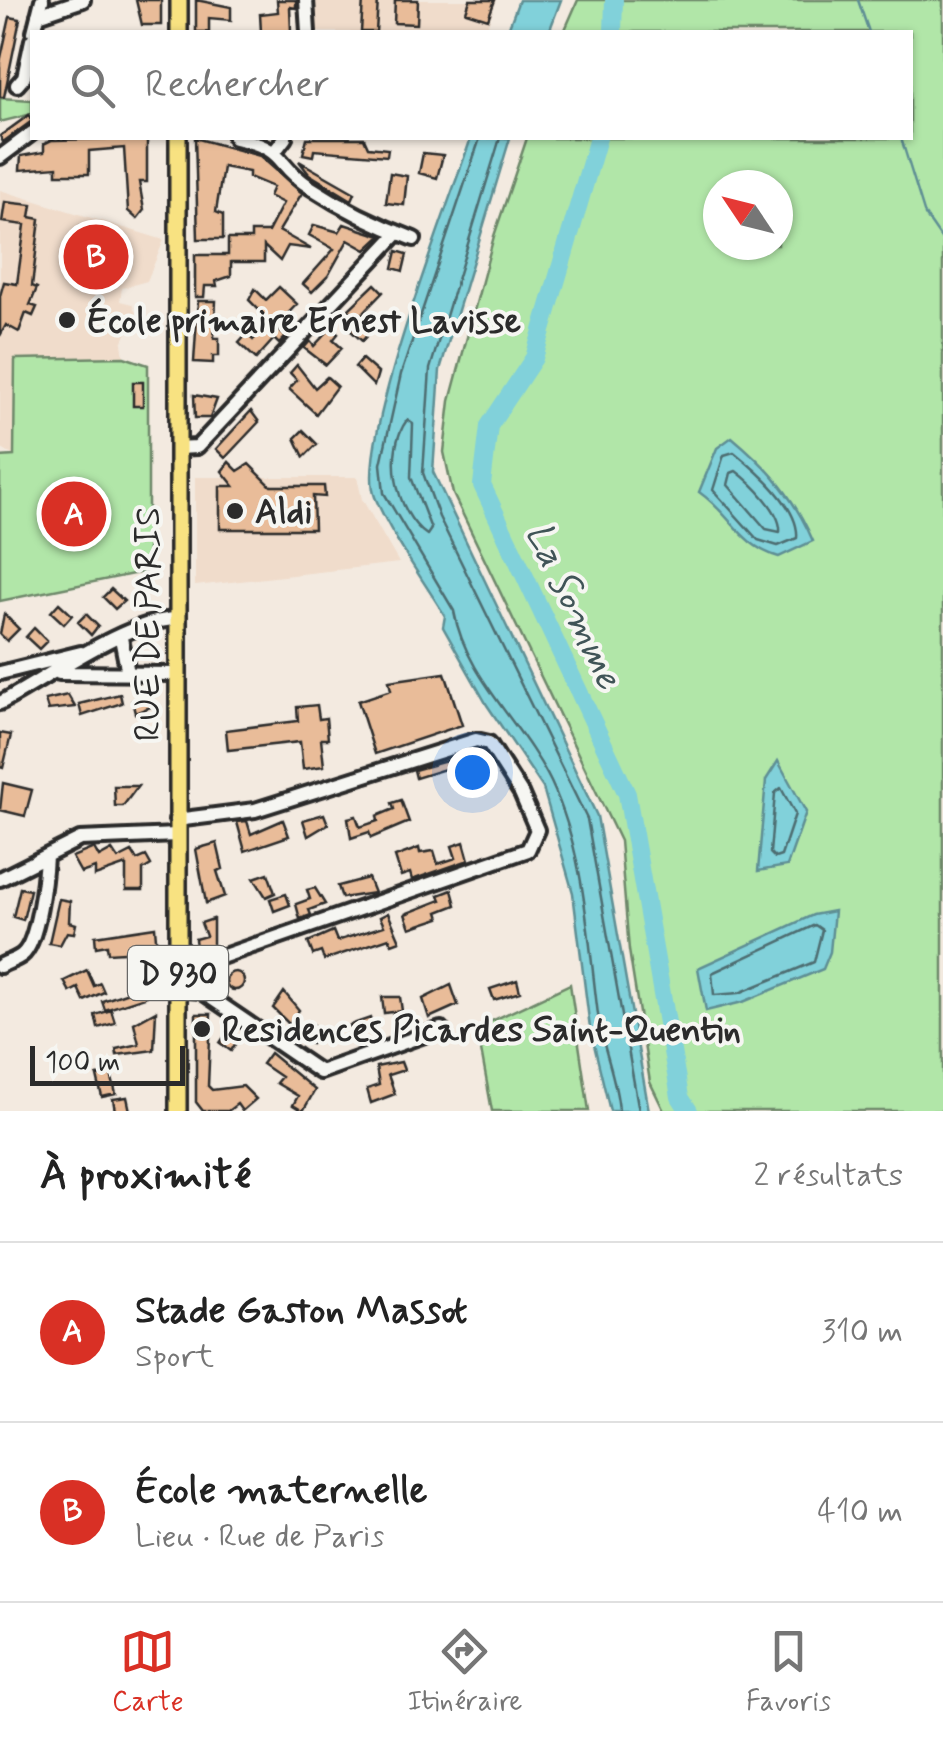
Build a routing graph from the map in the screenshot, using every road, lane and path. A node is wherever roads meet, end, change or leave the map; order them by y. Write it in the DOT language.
graph roads {
  1 [pos="42,0"];
  2 [pos="83,0"];
  3 [pos="180,0"];
  4 [pos="306,0"];
  5 [pos="38,15"];
  6 [pos="34,30"];
  7 [pos="179,30"];
  8 [pos="308,30"];
  9 [pos="30,49"];
  10 [pos="17,85"];
  11 [pos="30,135"];
  12 [pos="178,140"];
  13 [pos="245,140"];
  14 [pos="283,140"];
  15 [pos="275,151"];
  16 [pos="0,158"];
  17 [pos="396,235"];
  18 [pos="414,239"];
  19 [pos="177,448"];
  20 [pos="176,619"];
  21 [pos="121,638"];
  22 [pos="94,650"];
  23 [pos="128,672"];
  24 [pos="0,673"];
  25 [pos="57,674"];
  26 [pos="177,674"];
  27 [pos="0,703"];
  28 [pos="177,828"];
  29 [pos="46,856"];
  30 [pos="0,879"];
  31 [pos="0,966"];
  32 [pos="178,967"];
  33 [pos="177,989"];
  34 [pos="441,1029"];
  35 [pos="178,1111"];
  1 -- 5 [label="street"];
  2 -- 5 [label="street"];
  3 -- 7 [label="main road"];
  4 -- 8 [label="street"];
  5 -- 6 [label="street"];
  9 -- 10 [label="street"];
  11 -- 16 [label="street"];
  12 -- 19 [label="main road, RUE DE PARIS / D 930"];
  13 -- 15 [label="street"];
  14 -- 15 [label="street"];
  15 -- 17 [label="street"];
  17 -- 18 [label="street"];
  17 -- 19 [label="street"];
  19 -- 20 [label="main road, RUE DE PARIS / D 930"];
  20 -- 21 [label="street"];
  20 -- 26 [label="main road, RUE DE PARIS / D 930"];
  21 -- 22 [label="street"];
  21 -- 23 [label="street"];
  22 -- 24 [label="street"];
  22 -- 25 [label="street"];
  23 -- 25 [label="street"];
  23 -- 26 [label="street"];
  25 -- 27 [label="street"];
  26 -- 28 [label="main road, RUE DE PARIS / D 930"];
  28 -- 29 [label="street"];
  28 -- 32 [label="main road, RUE DE PARIS / D 930"];
  28 -- 32 [label="street"];
  29 -- 30 [label="street"];
  29 -- 31 [label="street"];
  32 -- 33 [label="main road, RUE DE PARIS / D 930"];
  33 -- 34 [label="street"];
  33 -- 35 [label="main road, RUE DE PARIS / D 930"];
}
